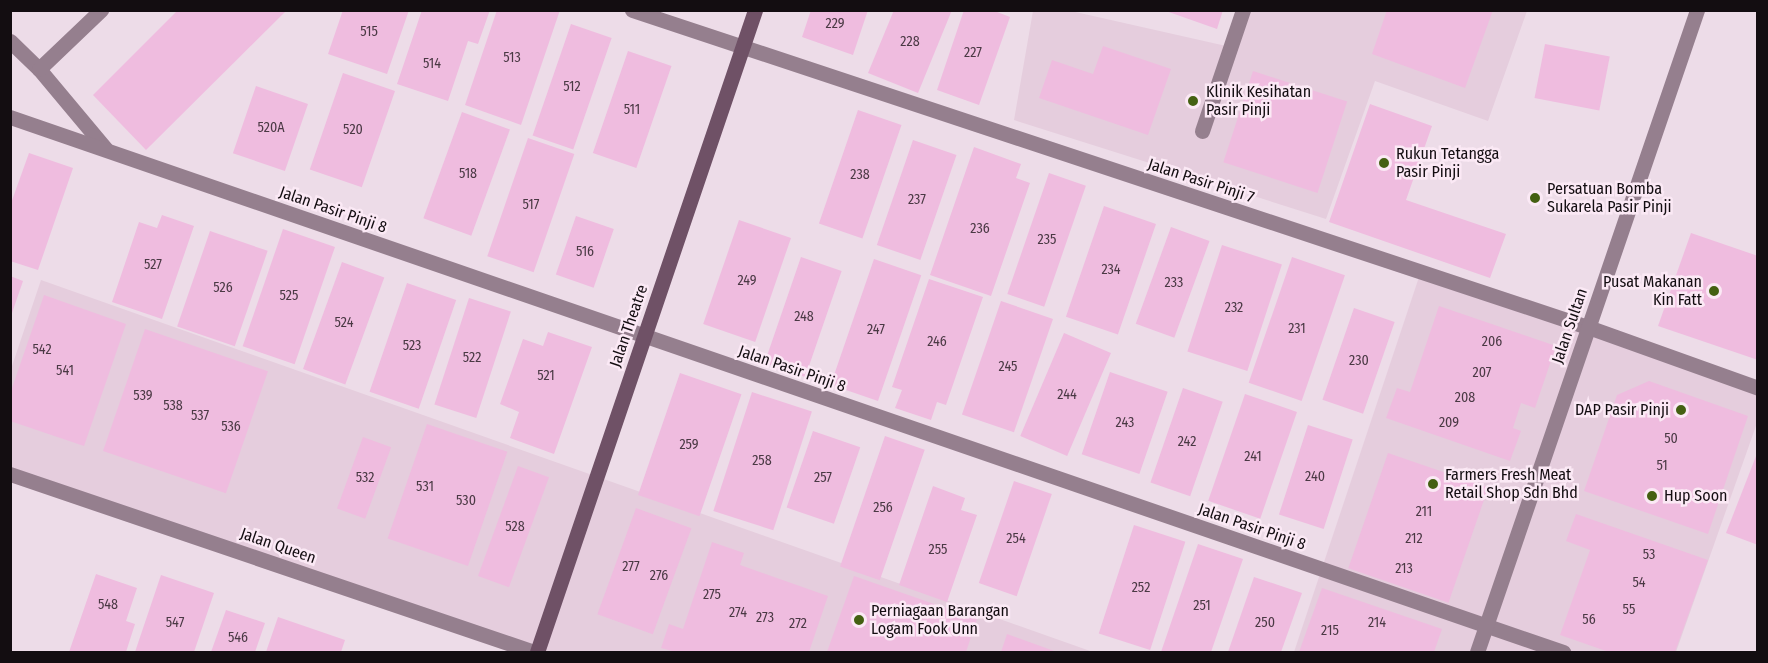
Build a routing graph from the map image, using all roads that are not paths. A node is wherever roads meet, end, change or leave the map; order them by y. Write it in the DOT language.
graph roads {
  1 [pos="101,10"];
  2 [pos="632,10"];
  3 [pos="755,10"];
  4 [pos="1243,10"];
  5 [pos="1697,10"];
  6 [pos="10,41"];
  7 [pos="742,50"];
  8 [pos="39,69"];
  9 [pos="10,117"];
  10 [pos="1202,131"];
  11 [pos="106,150"];
  12 [pos="1588,327"];
  13 [pos="644,338"];
  14 [pos="1758,388"];
  15 [pos="10,474"];
  16 [pos="1486,626"];
  17 [pos="536,652"];
  18 [pos="1478,652"];
  19 [pos="1563,652"];
  1 -- 8 [label="street"];
  2 -- 7 [label="street, Jalan Pasir Pinji 7"];
  3 -- 7 [label="main road, Jalan Theatre"];
  4 -- 10 [label="street"];
  5 -- 12 [label="street, Jalan Sultan"];
  6 -- 8 [label="street"];
  7 -- 12 [label="street, Jalan Pasir Pinji 7"];
  7 -- 13 [label="main road, Jalan Theatre"];
  8 -- 11 [label="street"];
  9 -- 11 [label="street, Jalan Pasir Pinji 8"];
  11 -- 13 [label="street, Jalan Pasir Pinji 8"];
  12 -- 14 [label="street, Jalan Pasir Pinji 7"];
  12 -- 16 [label="street, Jalan Sultan"];
  13 -- 16 [label="street, Jalan Pasir Pinji 8"];
  13 -- 17 [label="main road, Jalan Theatre"];
  15 -- 17 [label="street, Jalan Queen"];
  16 -- 18 [label="street, Jalan Sultan"];
  16 -- 19 [label="street, Jalan Pasir Pinji 8"];
}
